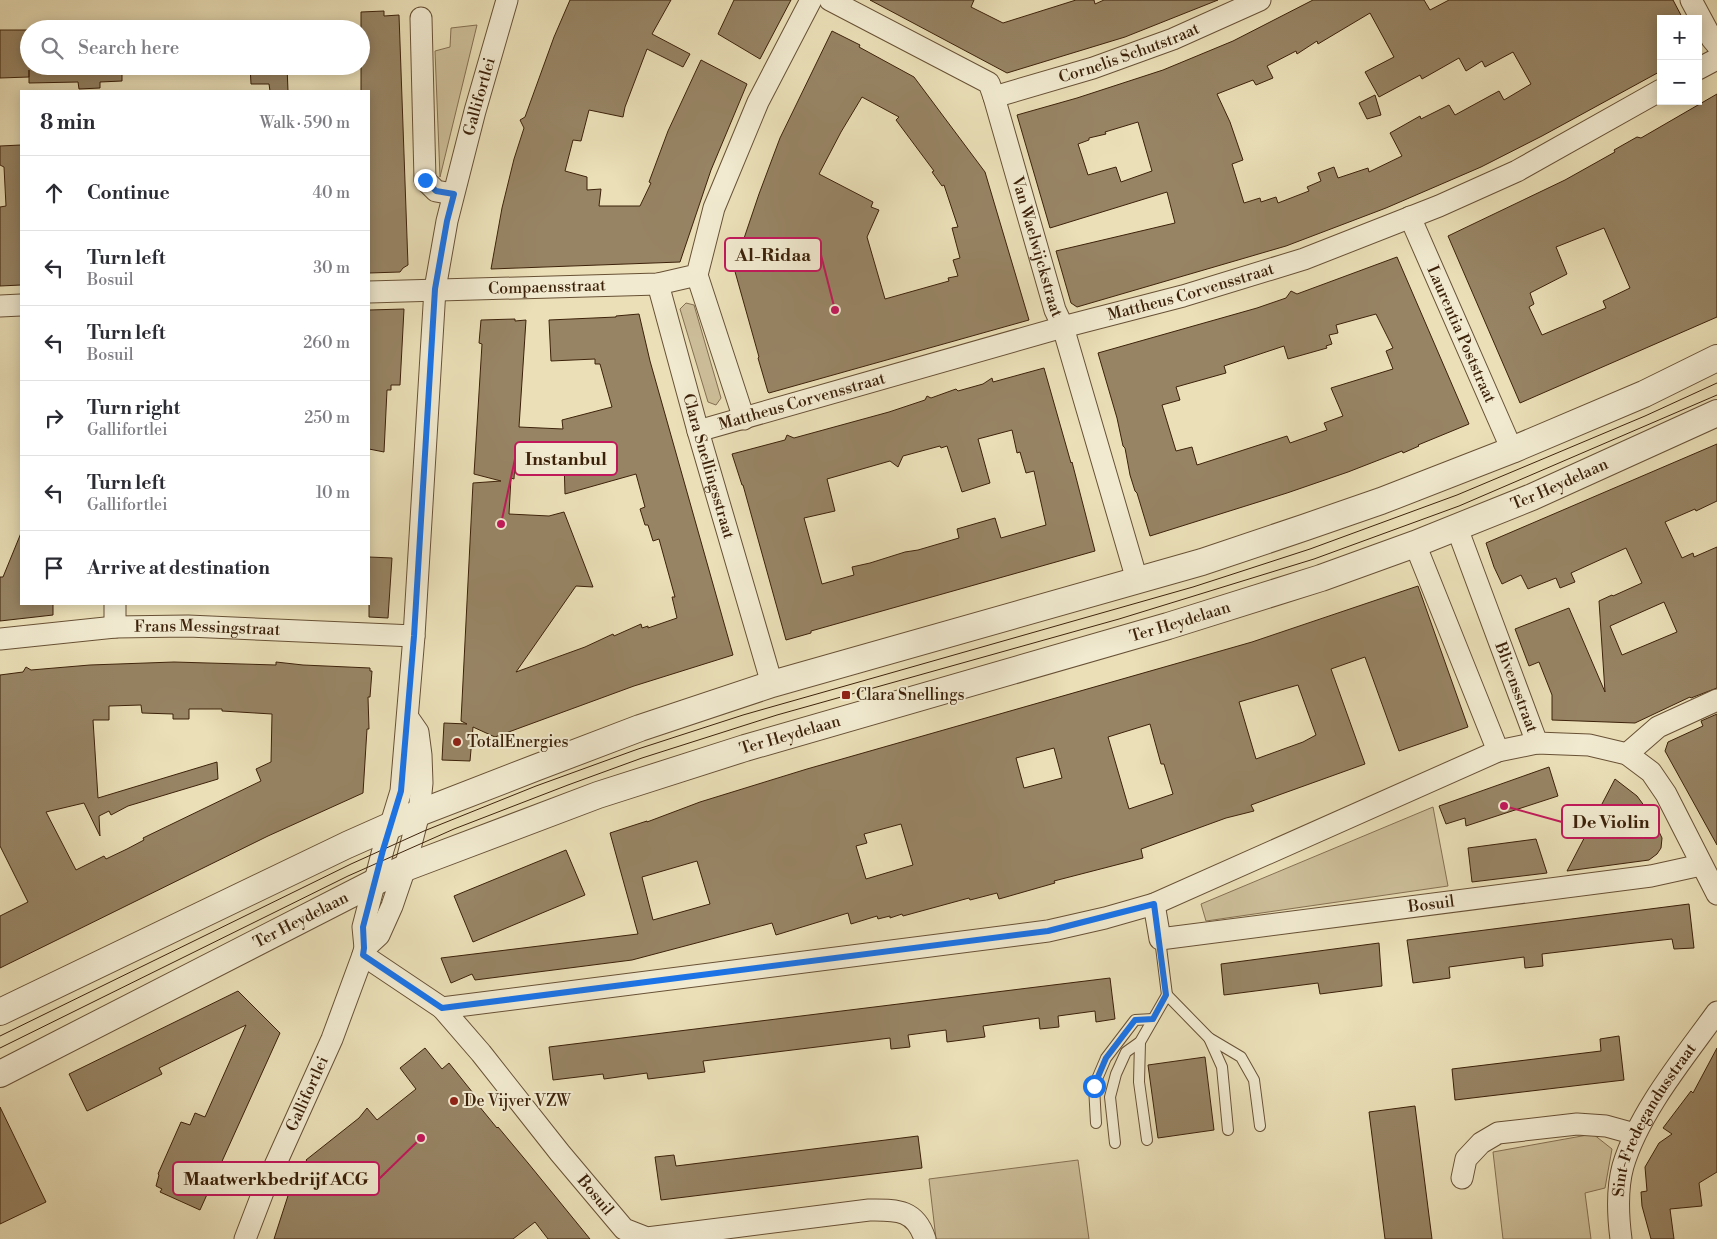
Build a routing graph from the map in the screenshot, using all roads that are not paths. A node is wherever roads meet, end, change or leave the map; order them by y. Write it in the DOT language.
graph roads {
  1 [pos="507,0"];
  2 [pos="811,0"];
  3 [pos="830,0"];
  4 [pos="1260,0"];
  5 [pos="1691,0"];
  6 [pos="421,18"];
  7 [pos="1717,45"];
  8 [pos="1717,58"];
  9 [pos="1702,67"];
  10 [pos="1657,92"];
  11 [pos="994,97"];
  12 [pos="454,194"];
  13 [pos="1410,217"];
  14 [pos="697,275"];
  15 [pos="658,284"];
  16 [pos="435,289"];
  17 [pos="370,292"];
  18 [pos="20,305"];
  19 [pos="0,306"];
  20 [pos="1063,327"];
  21 [pos="1717,358"];
  22 [pos="1717,414"];
  23 [pos="744,419"];
  24 [pos="698,432"];
  25 [pos="1512,450"];
  26 [pos="1457,528"];
  27 [pos="1415,544"];
  28 [pos="1137,580"];
  29 [pos="115,605"];
  30 [pos="115,627"];
  31 [pos="414,636"];
  32 [pos="0,639"];
  33 [pos="772,684"];
  34 [pos="1717,700"];
  35 [pos="408,716"];
  36 [pos="1537,743"];
  37 [pos="1498,751"];
  38 [pos="1627,754"];
  39 [pos="419,813"];
  40 [pos="391,826"];
  41 [pos="1701,865"];
  42 [pos="405,868"];
  43 [pos="375,882"];
  44 [pos="1717,894"];
  45 [pos="1154,904"];
  46 [pos="1160,939"];
  47 [pos="364,952"];
  48 [pos="1166,995"];
  49 [pos="442,1008"];
  50 [pos="0,1012"];
  51 [pos="1717,1012"];
  52 [pos="1153,1019"];
  53 [pos="1208,1038"];
  54 [pos="1140,1042"];
  55 [pos="0,1074"];
  56 [pos="1096,1123"];
  57 [pos="1260,1126"];
  58 [pos="1228,1130"];
  59 [pos="1635,1134"];
  60 [pos="1147,1140"];
  61 [pos="1115,1143"];
  62 [pos="1462,1178"];
  63 [pos="245,1239"];
  64 [pos="925,1239"];
  65 [pos="1621,1239"];
  1 -- 12 [label="street, Gallifortlei"];
  2 -- 14 [label="street"];
  3 -- 11 [label="street, Van Waelwijckstraat"];
  4 -- 11 [label="street, Cornelis Schutstraat"];
  5 -- 7 [label="street"];
  6 -- 12 [label="street"];
  8 -- 9 [label="street"];
  10 -- 13 [label="street, Mattheus Corvensstraat"];
  11 -- 20 [label="street, Van Waelwijckstraat"];
  12 -- 16 [label="street, Gallifortlei"];
  13 -- 20 [label="street, Mattheus Corvensstraat"];
  13 -- 25 [label="street, Laurentia Poststraat"];
  14 -- 15 [label="street"];
  14 -- 23 [label="street"];
  15 -- 16 [label="street, Compaensstraat"];
  15 -- 24 [label="street, Clara Snellingsstraat"];
  16 -- 17 [label="street, Compaensstraat"];
  16 -- 31 [label="street, Gallifortlei"];
  18 -- 19 [label="street"];
  20 -- 23 [label="street, Mattheus Corvensstraat"];
  20 -- 28 [label="street, Van Waelwijckstraat"];
  21 -- 25 [label="street"];
  22 -- 26 [label="street, Ter Heydelaan"];
  23 -- 24 [label="street, Mattheus Corvensstraat"];
  24 -- 33 [label="street, Clara Snellingsstraat"];
  25 -- 28 [label="street"];
  26 -- 27 [label="street, Ter Heydelaan"];
  26 -- 36 [label="street, Blivensstraat"];
  27 -- 37 [label="street"];
  27 -- 42 [label="street, Ter Heydelaan"];
  28 -- 33 [label="street"];
  29 -- 30 [label="street"];
  30 -- 31 [label="street, Frans Messingstraat"];
  30 -- 32 [label="street, Frans Messingstraat"];
  31 -- 35 [label="street, Gallifortlei"];
  33 -- 39 [label="street"];
  34 -- 38 [label="street"];
  35 -- 39 [label="street, Gallifortlei"];
  35 -- 40 [label="street, Gallifortlei"];
  36 -- 37 [label="street, Blivensstraat"];
  36 -- 38 [label="street"];
  37 -- 45 [label="street"];
  38 -- 41 [label="street"];
  39 -- 40 [label="street"];
  39 -- 42 [label="street, Gallifortlei"];
  40 -- 43 [label="street, Gallifortlei"];
  40 -- 50 [label="street"];
  41 -- 44 [label="street"];
  41 -- 46 [label="street, Bosuil"];
  42 -- 43 [label="street, Ter Heydelaan"];
  42 -- 47 [label="street, Gallifortlei"];
  43 -- 47 [label="street, Gallifortlei"];
  43 -- 55 [label="street, Ter Heydelaan"];
  45 -- 46 [label="street"];
  45 -- 49 [label="street"];
  46 -- 48 [label="lane"];
  47 -- 49 [label="street, Bosuil"];
  47 -- 63 [label="street, Gallifortlei"];
  48 -- 52 [label="lane"];
  48 -- 53 [label="lane"];
  49 -- 64 [label="street, Bosuil"];
  51 -- 59 [label="street, Sint-Fredegandusstraat"];
  52 -- 54 [label="lane"];
  52 -- 56 [label="lane"];
  53 -- 57 [label="lane"];
  53 -- 58 [label="lane"];
  54 -- 60 [label="lane"];
  54 -- 61 [label="lane"];
  59 -- 62 [label="street"];
  59 -- 65 [label="street, Sint-Fredegandusstraat"];
}
